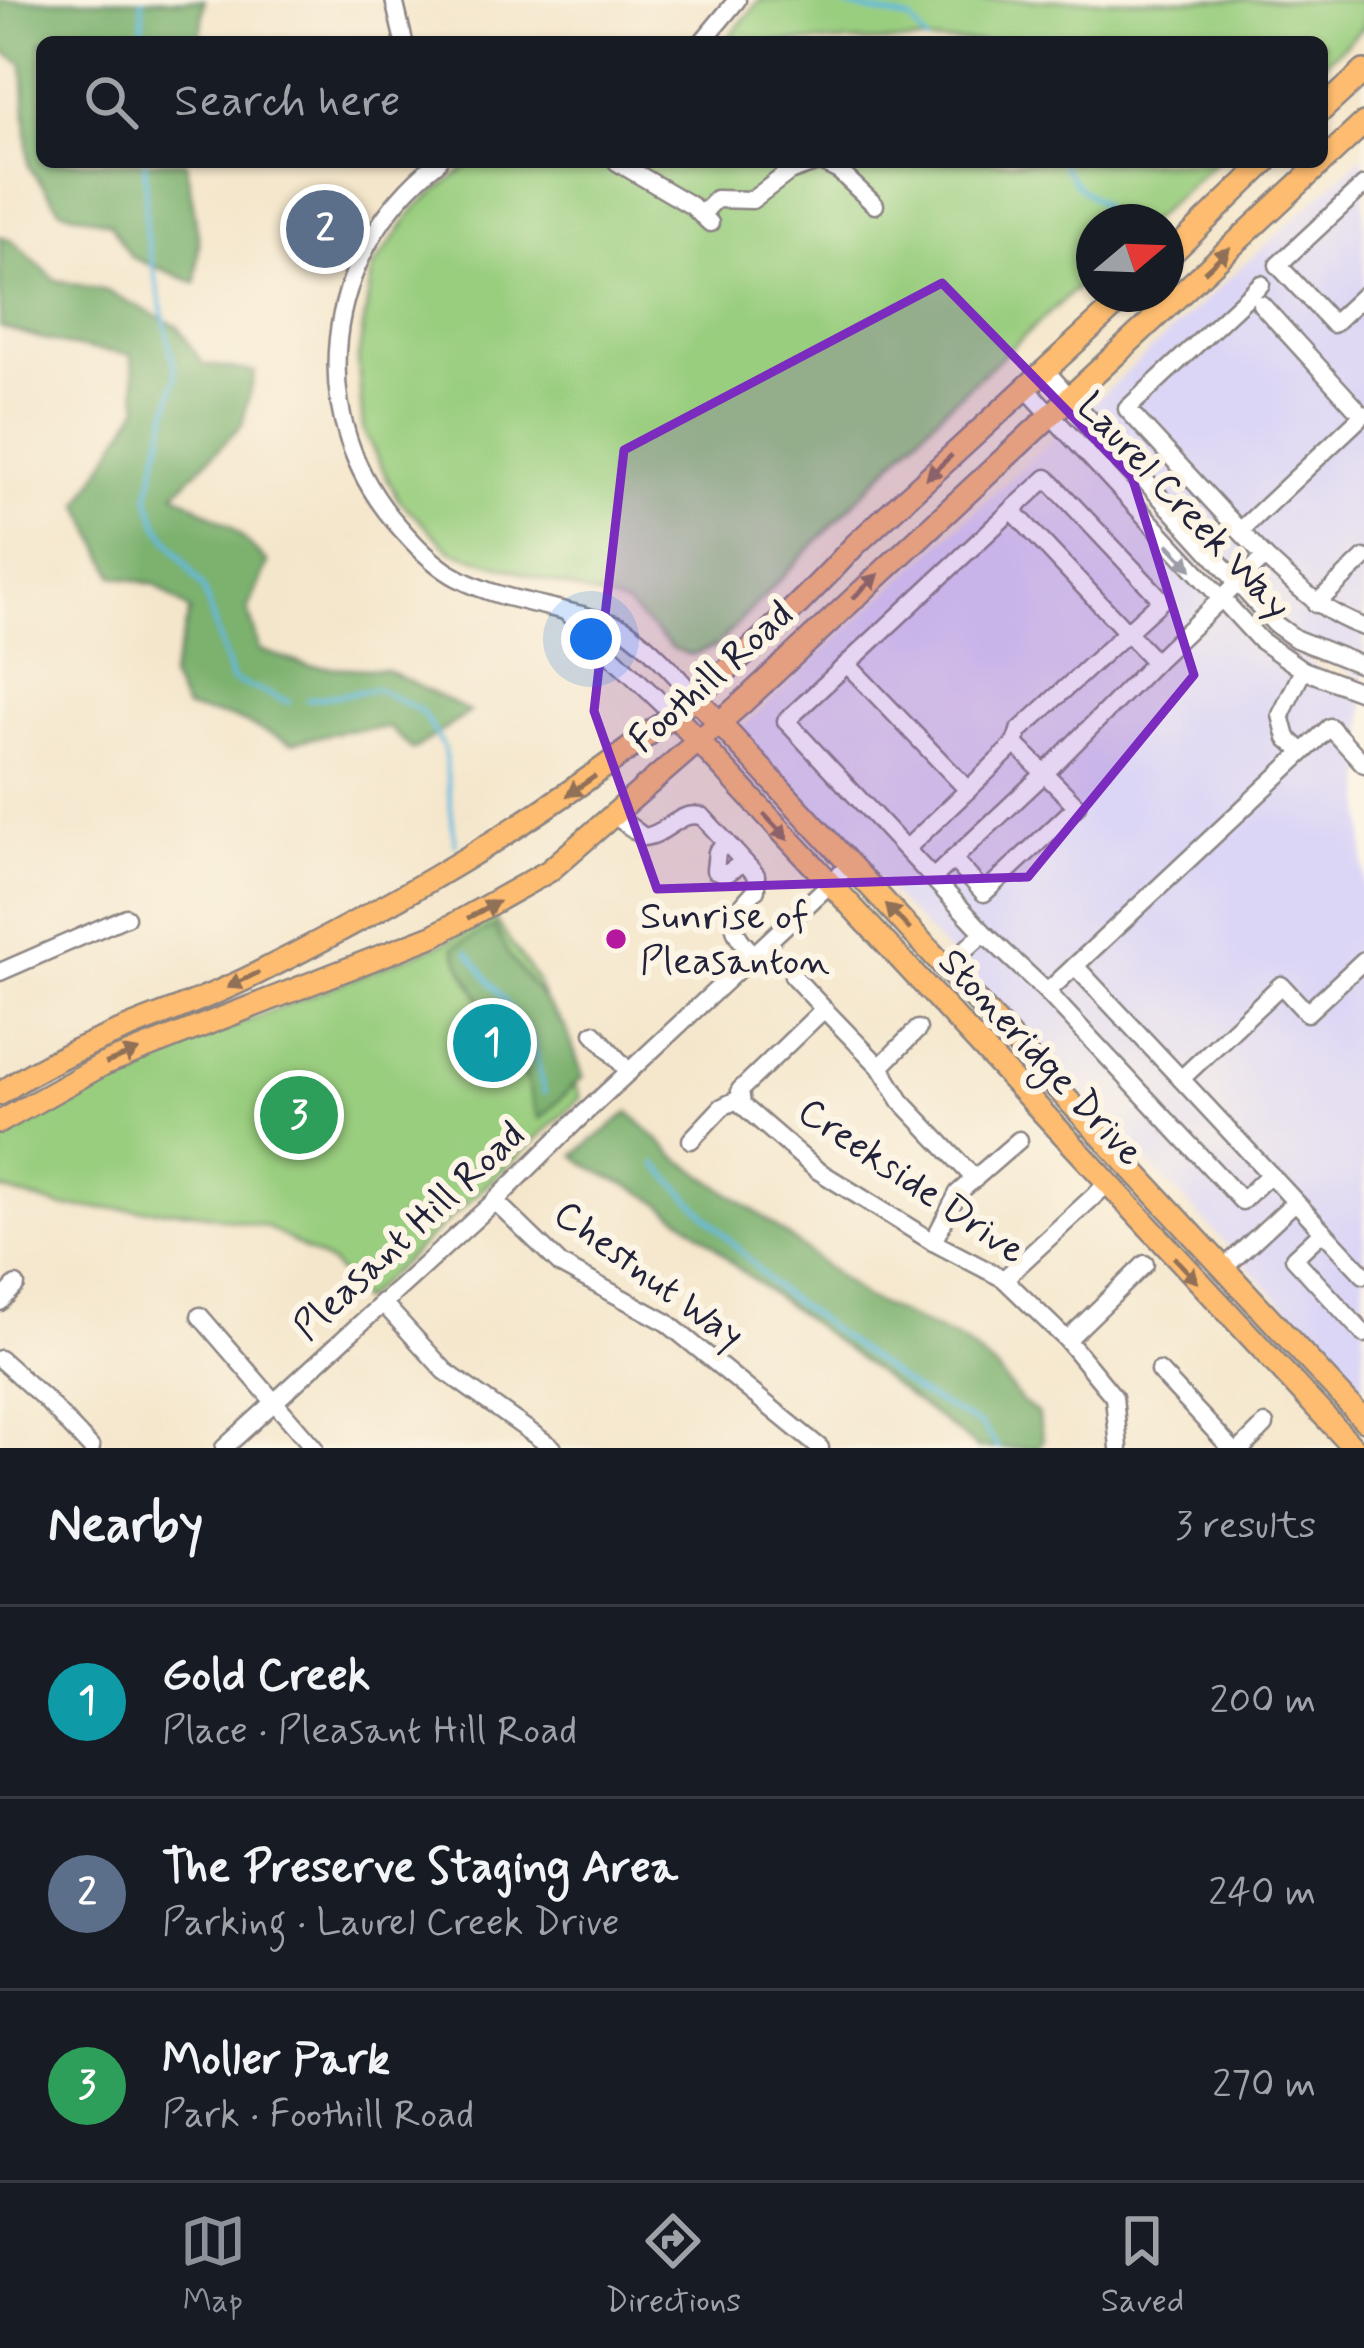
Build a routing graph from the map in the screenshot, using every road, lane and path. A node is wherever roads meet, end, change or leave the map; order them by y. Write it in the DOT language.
graph roads {
  1 [pos="394,0"];
  2 [pos="734,5"];
  3 [pos="403,36"];
  4 [pos="707,36"];
  5 [pos="1364,70"];
  6 [pos="1328,104"];
  7 [pos="1364,124"];
  8 [pos="1328,157"];
  9 [pos="431,168"];
  10 [pos="626,168"];
  11 [pos="801,168"];
  12 [pos="834,168"];
  13 [pos="1260,168"];
  14 [pos="1317,168"];
  15 [pos="1364,185"];
  16 [pos="874,205"];
  17 [pos="1184,242"];
  18 [pos="1261,284"];
  19 [pos="1364,295"];
  20 [pos="1261,304"];
  21 [pos="1108,312"];
  22 [pos="1045,370"];
  23 [pos="1025,388"];
  24 [pos="1070,397"];
  25 [pos="1360,410"];
  26 [pos="1051,414"];
  27 [pos="1012,510"];
  28 [pos="1240,531"];
  29 [pos="1265,557"];
  30 [pos="1364,558"];
  31 [pos="1236,583"];
  32 [pos="1218,599"];
  33 [pos="1316,604"];
  34 [pos="563,610"];
  35 [pos="1364,627"];
  36 [pos="1128,632"];
  37 [pos="1154,662"];
  38 [pos="847,664"];
  39 [pos="1364,666"];
  40 [pos="1303,670"];
  41 [pos="1364,693"];
  42 [pos="696,698"];
  43 [pos="674,716"];
  44 [pos="719,722"];
  45 [pos="697,741"];
  46 [pos="1015,744"];
  47 [pos="1303,752"];
  48 [pos="1364,764"];
  49 [pos="1044,774"];
  50 [pos="968,790"];
  51 [pos="614,815"];
  52 [pos="726,843"];
  53 [pos="906,849"];
  54 [pos="953,859"];
  55 [pos="744,862"];
  56 [pos="850,866"];
  57 [pos="933,878"];
  58 [pos="830,885"];
  59 [pos="126,917"];
  60 [pos="984,933"];
  61 [pos="755,955"];
  62 [pos="1364,960"];
  63 [pos="1076,966"];
  64 [pos="945,968"];
  65 [pos="0,972"];
  66 [pos="793,976"];
  67 [pos="1047,992"];
  68 [pos="824,1009"];
  69 [pos="918,1029"];
  70 [pos="594,1034"];
  71 [pos="880,1067"];
  72 [pos="629,1072"];
  73 [pos="1180,1079"];
  74 [pos="2,1089"];
  75 [pos="741,1094"];
  76 [pos="9,1116"];
  77 [pos="1018,1140"];
  78 [pos="691,1141"];
  79 [pos="1270,1174"];
  80 [pos="974,1179"];
  81 [pos="1107,1184"];
  82 [pos="496,1202"];
  83 [pos="1295,1202"];
  84 [pos="1323,1231"];
  85 [pos="933,1242"];
  86 [pos="1145,1264"];
  87 [pos="1224,1268"];
  88 [pos="1364,1275"];
  89 [pos="1004,1279"];
  90 [pos="16,1285"];
  91 [pos="0,1302"];
  92 [pos="382,1302"];
  93 [pos="200,1316"];
  94 [pos="1362,1327"];
  95 [pos="1066,1340"];
  96 [pos="0,1359"];
  97 [pos="1159,1371"];
  98 [pos="273,1404"];
  99 [pos="1364,1420"];
  100 [pos="1264,1425"];
  101 [pos="91,1448"];
  102 [pos="224,1448"];
  103 [pos="314,1448"];
  104 [pos="553,1448"];
  105 [pos="820,1448"];
  106 [pos="1119,1448"];
  107 [pos="1231,1448"];
  108 [pos="1242,1448"];
  109 [pos="1354,1448"];
  1 -- 3 [label="street"];
  2 -- 4 [label="street"];
  5 -- 6 [label="main road"];
  8 -- 7 [label="main road, Foothill Road, one-way"];
  9 -- 34 [label="street"];
  10 -- 11 [label="street"];
  12 -- 16 [label="street"];
  13 -- 17 [label="main road"];
  24 -- 14 [label="main road, Foothill Road, one-way"];
  15 -- 19 [label="street"];
  18 -- 28 [label="street"];
  20 -- 25 [label="street"];
  21 -- 22 [label="main road, Foothill Road"];
  22 -- 23 [label="main road, Foothill Road"];
  22 -- 24 [label="street, Laurel Creek Way"];
  23 -- 26 [label="street, Laurel Creek Way"];
  23 -- 42 [label="main road, Foothill Road, one-way"];
  24 -- 26 [label="main road, Foothill Road"];
  24 -- 31 [label="street, Laurel Creek Way"];
  25 -- 28 [label="street"];
  26 -- 32 [label="street, Laurel Creek Way, one-way"];
  44 -- 26 [label="main road, Foothill Road, one-way"];
  27 -- 36 [label="street"];
  27 -- 36 [label="street"];
  27 -- 38 [label="street"];
  28 -- 29 [label="street"];
  29 -- 31 [label="street"];
  29 -- 33 [label="street"];
  30 -- 33 [label="street"];
  31 -- 32 [label="street"];
  31 -- 39 [label="street, Laurel Creek Way"];
  32 -- 37 [label="street"];
  32 -- 40 [label="street, Laurel Creek Way"];
  33 -- 35 [label="street"];
  34 -- 42 [label="street"];
  34 -- 43 [label="street"];
  36 -- 37 [label="street"];
  36 -- 46 [label="street"];
  37 -- 49 [label="street"];
  38 -- 50 [label="street"];
  38 -- 53 [label="street"];
  40 -- 41 [label="street, Laurel Creek Way"];
  40 -- 47 [label="street"];
  42 -- 43 [label="main road, Foothill Road"];
  42 -- 44 [label="main road, Stoneridge Drive"];
  43 -- 45 [label="main road, Stoneridge Drive"];
  43 -- 74 [label="main road, Foothill Road, one-way"];
  44 -- 45 [label="main road, Foothill Road"];
  44 -- 56 [label="main road, Stoneridge Drive"];
  45 -- 51 [label="main road, Foothill Road"];
  45 -- 58 [label="main road, Stoneridge Drive, one-way"];
  46 -- 49 [label="street"];
  46 -- 50 [label="street"];
  47 -- 48 [label="street"];
  47 -- 63 [label="street"];
  49 -- 54 [label="street"];
  49 -- 54 [label="street"];
  50 -- 53 [label="street"];
  51 -- 52 [label="street"];
  76 -- 51 [label="main road, Foothill Road, one-way"];
  52 -- 55 [label="street"];
  52 -- 55 [label="street"];
  53 -- 57 [label="street"];
  54 -- 57 [label="street"];
  55 -- 61 [label="street"];
  56 -- 58 [label="street, Pleasant Hill Road"];
  64 -- 56 [label="main road, Stoneridge Drive, one-way"];
  57 -- 60 [label="street"];
  58 -- 61 [label="street, Pleasant Hill Road"];
  58 -- 81 [label="main road, Stoneridge Drive"];
  59 -- 65 [label="street"];
  60 -- 64 [label="street"];
  60 -- 67 [label="street"];
  61 -- 72 [label="street, Pleasant Hill Road"];
  62 -- 73 [label="street"];
  63 -- 67 [label="street"];
  63 -- 73 [label="street"];
  64 -- 87 [label="main road, Stoneridge Drive"];
  66 -- 68 [label="street"];
  67 -- 79 [label="street"];
  68 -- 71 [label="street"];
  68 -- 75 [label="street"];
  69 -- 71 [label="street"];
  70 -- 72 [label="street"];
  71 -- 80 [label="street"];
  72 -- 82 [label="street, Pleasant Hill Road"];
  73 -- 79 [label="street"];
  74 -- 76 [label="street"];
  75 -- 78 [label="street"];
  75 -- 85 [label="street, Creekside Drive"];
  77 -- 80 [label="street"];
  79 -- 83 [label="street"];
  80 -- 85 [label="street"];
  81 -- 89 [label="street"];
  81 -- 109 [label="main road, Stoneridge Drive, one-way"];
  82 -- 92 [label="street, Pleasant Hill Road"];
  82 -- 105 [label="street, Chestnut Way"];
  83 -- 84 [label="street"];
  83 -- 87 [label="street"];
  84 -- 88 [label="street"];
  84 -- 94 [label="street"];
  85 -- 89 [label="street, Creekside Drive"];
  86 -- 95 [label="street"];
  87 -- 99 [label="main road, Stoneridge Drive"];
  89 -- 95 [label="street, Creekside Drive"];
  90 -- 91 [label="street"];
  92 -- 98 [label="street, Pleasant Hill Road"];
  92 -- 104 [label="street"];
  93 -- 98 [label="street"];
  95 -- 106 [label="street, Creekside Drive"];
  96 -- 101 [label="street"];
  97 -- 107 [label="street"];
  98 -- 102 [label="street, Pleasant Hill Road"];
  98 -- 103 [label="street"];
  100 -- 108 [label="street"];
}
